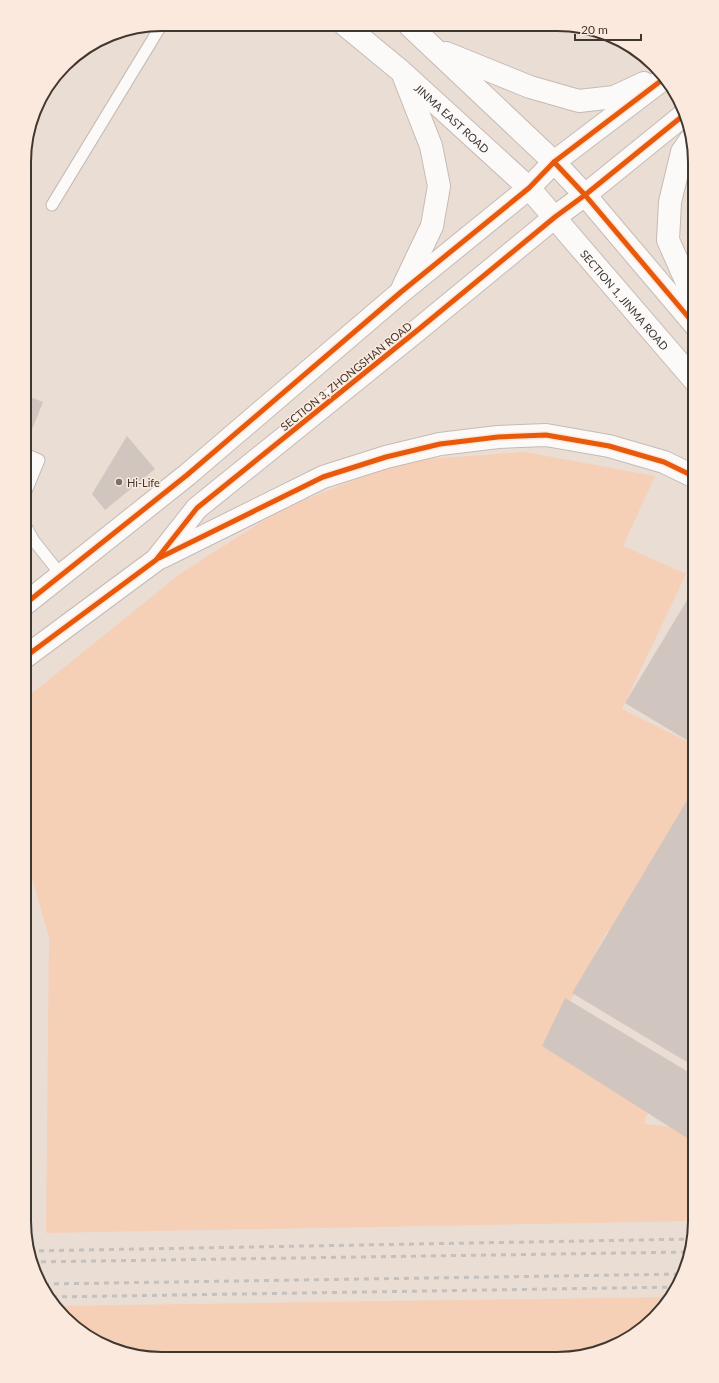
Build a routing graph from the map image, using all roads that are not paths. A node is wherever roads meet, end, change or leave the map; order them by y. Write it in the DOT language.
graph roads {
  1 [pos="158,31"];
  2 [pos="352,31"];
  3 [pos="415,31"];
  4 [pos="434,48"];
  5 [pos="402,72"];
  6 [pos="656,77"];
  7 [pos="660,82"];
  8 [pos="680,118"];
  9 [pos="686,146"];
  10 [pos="554,162"];
  11 [pos="529,188"];
  12 [pos="585,194"];
  13 [pos="52,205"];
  14 [pos="554,217"];
  15 [pos="688,285"];
  16 [pos="401,292"];
  17 [pos="688,317"];
  18 [pos="688,373"];
  19 [pos="31,457"];
  20 [pos="688,474"];
  21 [pos="31,479"];
  22 [pos="31,535"];
  23 [pos="156,560"];
  24 [pos="61,575"];
  25 [pos="31,599"];
  26 [pos="31,650"];
  1 -- 13 [label="lane"];
  2 -- 5 [label="main road, JINMA EAST ROAD"];
  3 -- 4 [label="main road"];
  4 -- 6 [label="main road"];
  4 -- 10 [label="main road"];
  5 -- 11 [label="main road, JINMA EAST ROAD"];
  5 -- 16 [label="main road"];
  7 -- 10 [label="main road"];
  8 -- 12 [label="main road, SECTION 3, ZHONGSHAN ROAD"];
  9 -- 15 [label="main road"];
  10 -- 11 [label="main road"];
  10 -- 12 [label="main road"];
  11 -- 14 [label="main road, JINMA EAST ROAD"];
  11 -- 16 [label="main road"];
  12 -- 14 [label="main road, SECTION 3, ZHONGSHAN ROAD"];
  12 -- 17 [label="main road"];
  14 -- 18 [label="main road, SECTION 1, JINMA ROAD"];
  14 -- 23 [label="main road, SECTION 3, ZHONGSHAN ROAD"];
  16 -- 24 [label="main road"];
  19 -- 21 [label="lane"];
  20 -- 23 [label="main road"];
  22 -- 24 [label="lane"];
  23 -- 26 [label="main road, SECTION 3, ZHONGSHAN ROAD"];
  24 -- 25 [label="main road"];
}
